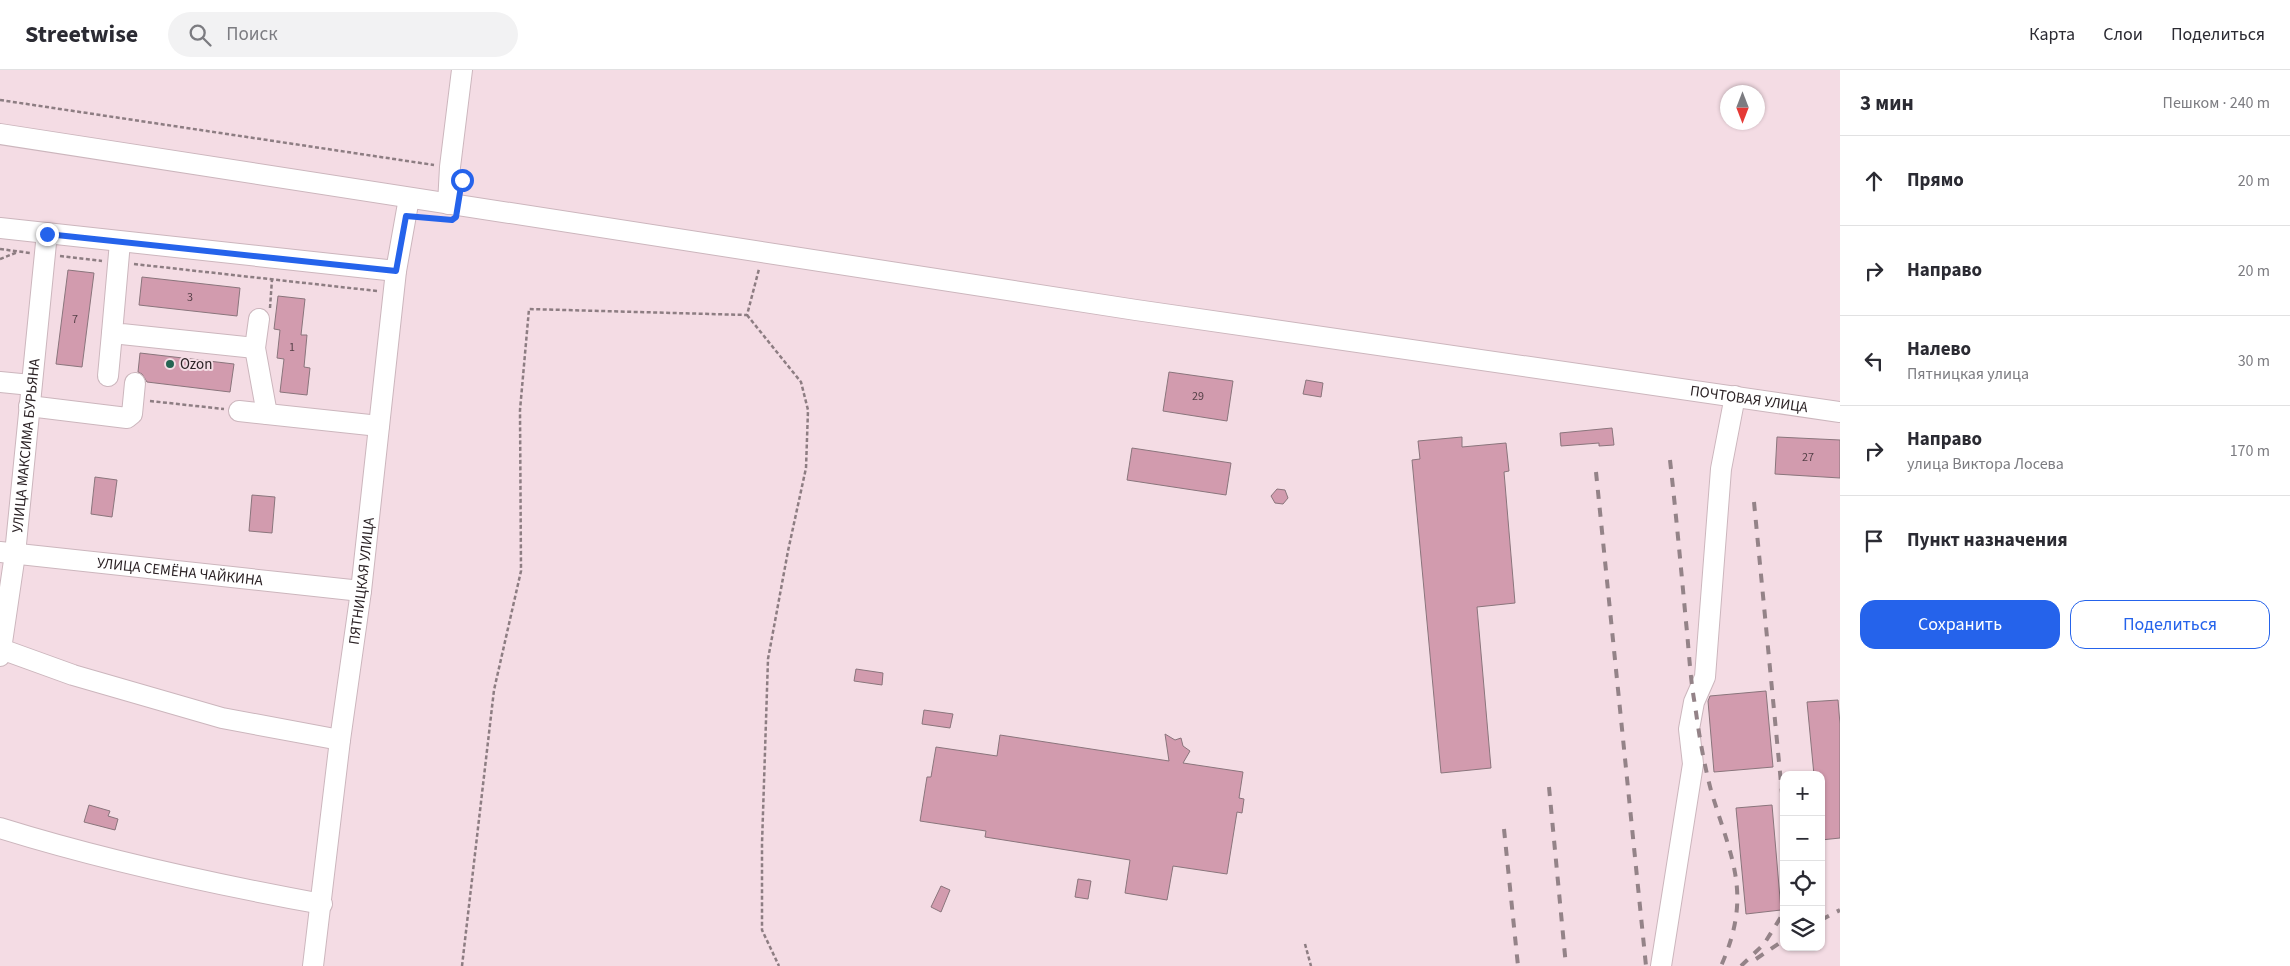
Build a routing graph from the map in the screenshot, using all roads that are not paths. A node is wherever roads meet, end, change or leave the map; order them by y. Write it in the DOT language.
graph roads {
  1 [pos="462,70"];
  2 [pos="0,134"];
  3 [pos="409,198"];
  4 [pos="448,204"];
  5 [pos="0,228"];
  6 [pos="47,234"];
  7 [pos="120,242"];
  8 [pos="396,271"];
  9 [pos="258,319"];
  10 [pos="112,333"];
  11 [pos="255,348"];
  12 [pos="108,376"];
  13 [pos="0,382"];
  14 [pos="31,385"];
  15 [pos="134,392"];
  16 [pos="1735,396"];
  17 [pos="29,406"];
  18 [pos="239,411"];
  19 [pos="1840,412"];
  20 [pos="267,414"];
  21 [pos="380,426"];
  22 [pos="8,553"];
  23 [pos="362,591"];
  24 [pos="1,653"];
  25 [pos="340,740"];
  26 [pos="0,828"];
  27 [pos="322,904"];
  28 [pos="314,966"];
  29 [pos="1661,966"];
  1 -- 4 [label="street"];
  2 -- 3 [label="street, ПОЧТОВАЯ УЛИЦА"];
  3 -- 4 [label="street, ПОЧТОВАЯ УЛИЦА"];
  3 -- 8 [label="street, ПЯТНИЦКАЯ УЛИЦА"];
  4 -- 16 [label="street, ПОЧТОВАЯ УЛИЦА"];
  5 -- 6 [label="street"];
  6 -- 7 [label="street"];
  6 -- 14 [label="street, УЛИЦА МАКСИМА БУРЬЯНА"];
  7 -- 8 [label="street"];
  7 -- 10 [label="street"];
  8 -- 21 [label="street, ПЯТНИЦКАЯ УЛИЦА"];
  9 -- 11 [label="street"];
  10 -- 11 [label="street"];
  10 -- 12 [label="street"];
  11 -- 20 [label="street"];
  13 -- 14 [label="street"];
  14 -- 17 [label="street, УЛИЦА МАКСИМА БУРЬЯНА"];
  15 -- 17 [label="street"];
  16 -- 19 [label="street, ПОЧТОВАЯ УЛИЦА"];
  16 -- 29 [label="street"];
  17 -- 22 [label="street, УЛИЦА МАКСИМА БУРЬЯНА"];
  18 -- 20 [label="street"];
  20 -- 21 [label="street"];
  21 -- 23 [label="street, ПЯТНИЦКАЯ УЛИЦА"];
  22 -- 23 [label="street, УЛИЦА СЕМЁНА ЧАЙКИНА"];
  22 -- 24 [label="street, УЛИЦА МАКСИМА БУРЬЯНА"];
  23 -- 25 [label="street, ПЯТНИЦКАЯ УЛИЦА"];
  24 -- 25 [label="street"];
  25 -- 27 [label="street, ПЯТНИЦКАЯ УЛИЦА"];
  26 -- 27 [label="street"];
  27 -- 28 [label="street, ПЯТНИЦКАЯ УЛИЦА"];
}
